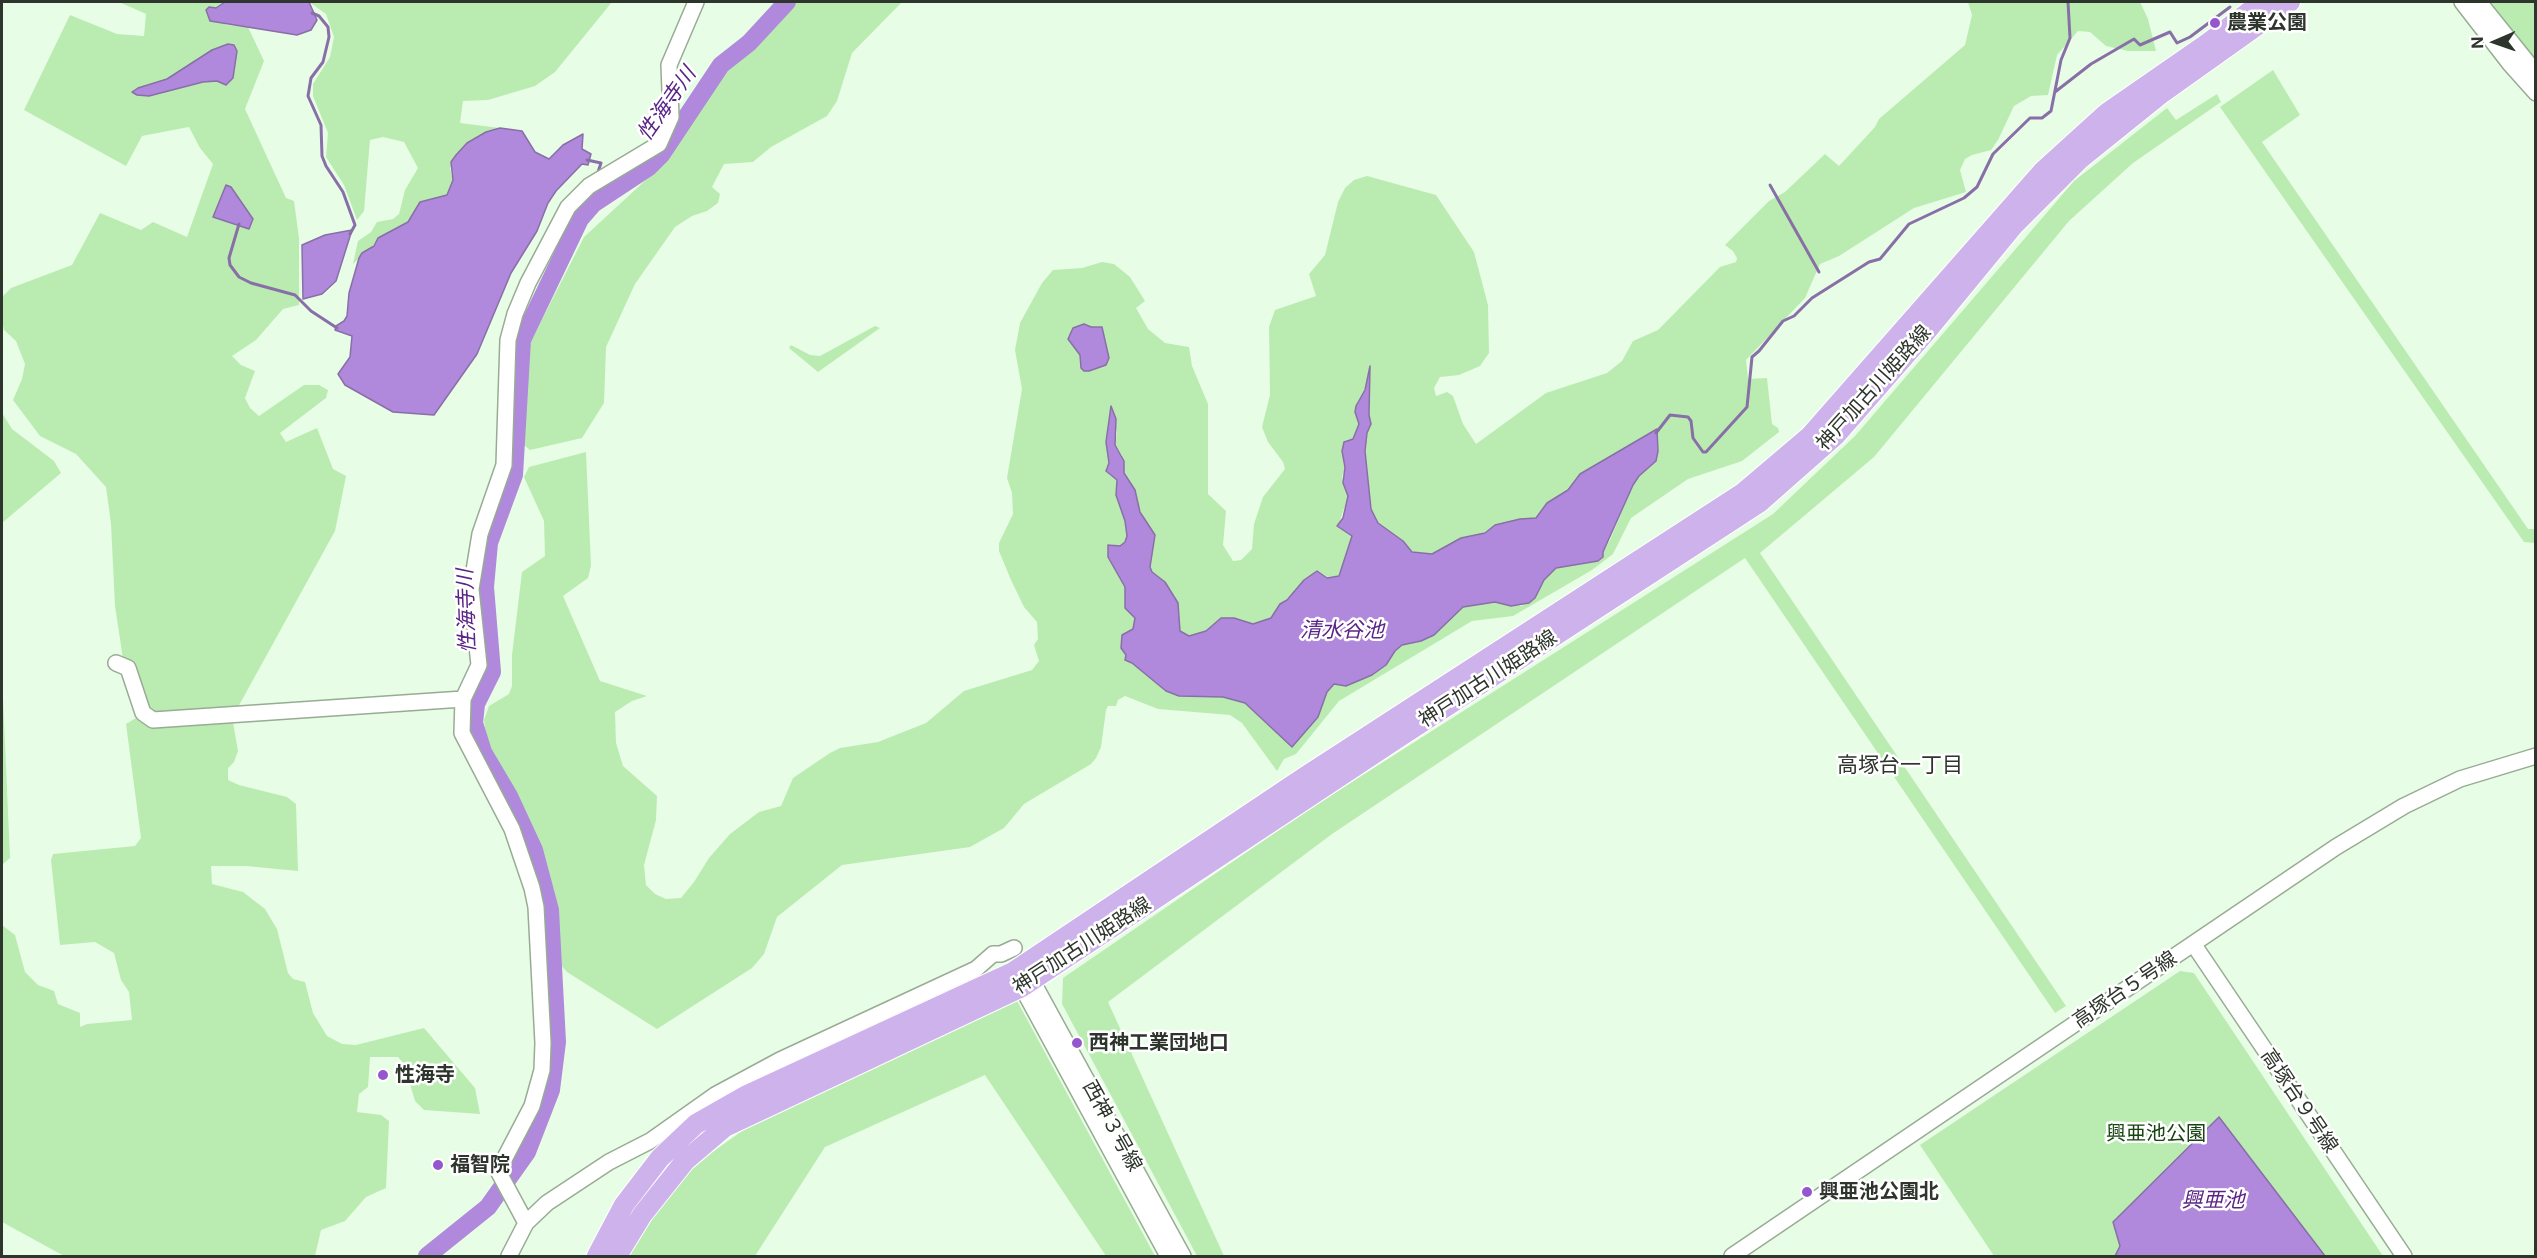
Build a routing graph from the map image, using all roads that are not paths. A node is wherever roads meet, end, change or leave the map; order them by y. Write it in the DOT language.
graph roads {
  1 [pos="696,2"];
  2 [pos="2262,2"];
  3 [pos="2290,2"];
  4 [pos="2462,2"];
  5 [pos="2479,2"];
  6 [pos="2535,73"];
  7 [pos="2535,93"];
  8 [pos="116,663"];
  9 [pos="463,699"];
  10 [pos="2535,756"];
  11 [pos="2194,945"];
  12 [pos="1023,976"];
  13 [pos="526,1222"];
  14 [pos="1750,1251"];
  15 [pos="509,1257"];
  16 [pos="597,1257"];
  17 [pos="617,1257"];
  18 [pos="1168,1257"];
  19 [pos="1184,1257"];
  20 [pos="1732,1257"];
  21 [pos="2404,1257"];
  1 -- 9 [label="street"];
  2 -- 12 [label="main road, 神戸加古川姫路線"];
  3 -- 12 [label="main road, 神戸加古川姫路線"];
  4 -- 7 [label="street"];
  5 -- 6 [label="street"];
  8 -- 9 [label="street"];
  9 -- 13 [label="street"];
  10 -- 11 [label="street, 高塚台５号線"];
  11 -- 14 [label="street, 高塚台５号線"];
  11 -- 21 [label="street, 高塚台９号線"];
  12 -- 13 [label="street"];
  12 -- 16 [label="main road, 神戸加古川姫路線"];
  12 -- 17 [label="main road, 神戸加古川姫路線"];
  12 -- 18 [label="street, 西神３号線"];
  12 -- 19 [label="street, 西神３号線"];
  13 -- 15 [label="street"];
  14 -- 20 [label="street, 高塚台５号線"];
}
